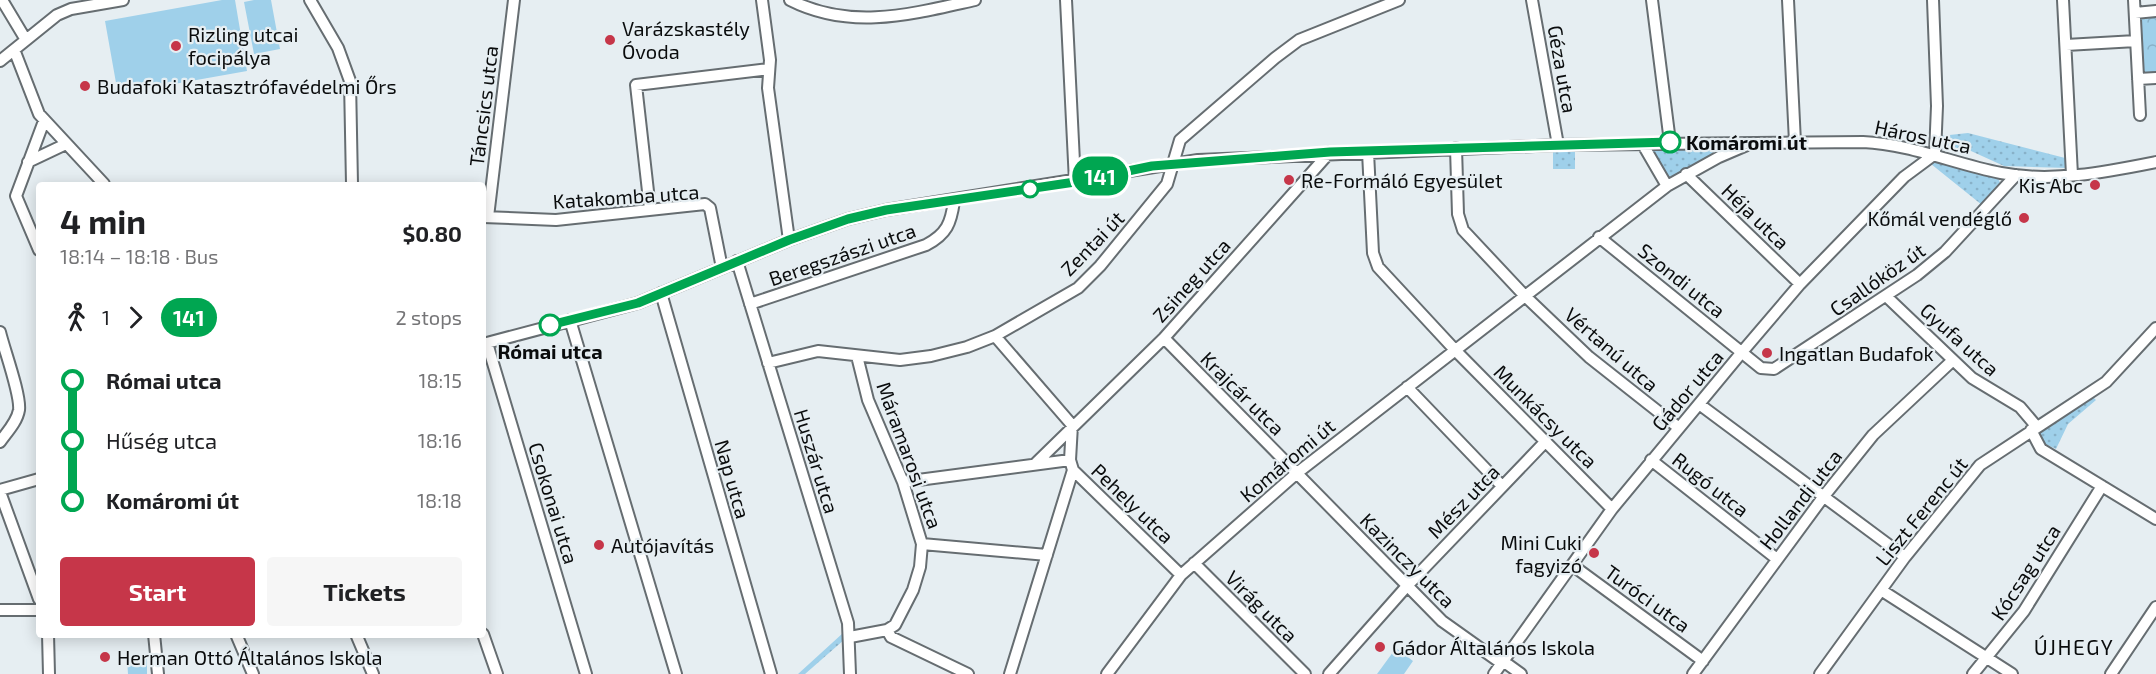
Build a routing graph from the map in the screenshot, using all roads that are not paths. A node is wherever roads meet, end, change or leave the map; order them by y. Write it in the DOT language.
graph roads {
  1 [pos="2,0"];
  2 [pos="123,0"];
  3 [pos="310,0"];
  4 [pos="513,0"];
  5 [pos="762,0"];
  6 [pos="790,0"];
  7 [pos="975,0"];
  8 [pos="1066,0"];
  9 [pos="1399,0"];
  10 [pos="1532,0"];
  11 [pos="1652,0"];
  12 [pos="1788,0"];
  13 [pos="1933,0"];
  14 [pos="2063,0"];
  15 [pos="2134,0"];
  16 [pos="2156,11"];
  17 [pos="2134,13"];
  18 [pos="26,40"];
  19 [pos="2136,41"];
  20 [pos="2066,45"];
  21 [pos="15,52"];
  22 [pos="0,61"];
  23 [pos="769,69"];
  24 [pos="2156,78"];
  25 [pos="2138,79"];
  26 [pos="2140,115"];
  27 [pos="44,121"];
  28 [pos="1670,142"];
  29 [pos="1756,142"];
  30 [pos="1795,142"];
  31 [pos="1642,143"];
  32 [pos="66,144"];
  33 [pos="1558,145"];
  34 [pos="1456,148"];
  35 [pos="1330,152"];
  36 [pos="1368,152"];
  37 [pos="1935,154"];
  38 [pos="28,162"];
  39 [pos="2156,162"];
  40 [pos="1174,163"];
  41 [pos="1686,174"];
  42 [pos="2072,175"];
  43 [pos="2016,176"];
  44 [pos="102,182"];
  45 [pos="352,182"];
  46 [pos="1075,182"];
  47 [pos="1667,186"];
  48 [pos="954,201"];
  49 [pos="650,209"];
  50 [pos="486,217"];
  51 [pos="1599,237"];
  52 [pos="789,240"];
  53 [pos="36,243"];
  54 [pos="737,261"];
  55 [pos="722,268"];
  56 [pos="1800,285"];
  57 [pos="661,293"];
  58 [pos="1524,295"];
  59 [pos="1887,297"];
  60 [pos="750,304"];
  61 [pos="570,320"];
  62 [pos="2156,328"];
  63 [pos="0,332"];
  64 [pos="995,336"];
  65 [pos="1164,338"];
  66 [pos="486,343"];
  67 [pos="486,346"];
  68 [pos="1455,350"];
  69 [pos="1742,352"];
  70 [pos="857,356"];
  71 [pos="1952,361"];
  72 [pos="768,363"];
  73 [pos="1407,387"];
  74 [pos="1699,404"];
  75 [pos="1072,425"];
  76 [pos="1679,428"];
  77 [pos="2034,429"];
  78 [pos="1546,441"];
  79 [pos="0,442"];
  80 [pos="1652,460"];
  81 [pos="1036,463"];
  82 [pos="1071,465"];
  83 [pos="1297,473"];
  84 [pos="36,480"];
  85 [pos="903,482"];
  86 [pos="1502,486"];
  87 [pos="2102,486"];
  88 [pos="0,491"];
  89 [pos="1824,496"];
  90 [pos="1612,508"];
  91 [pos="2156,519"];
  92 [pos="922,544"];
  93 [pos="1047,555"];
  94 [pos="1905,557"];
  95 [pos="1777,559"];
  96 [pos="1194,563"];
  97 [pos="1572,565"];
  98 [pos="1181,575"];
  99 [pos="36,582"];
  100 [pos="1407,586"];
  101 [pos="1881,590"];
  102 [pos="2156,607"];
  103 [pos="0,610"];
  104 [pos="36,610"];
  105 [pos="887,630"];
  106 [pos="850,637"];
  107 [pos="48,638"];
  108 [pos="154,638"];
  109 [pos="238,638"];
  110 [pos="358,638"];
  111 [pos="484,638"];
  112 [pos="1987,657"];
  113 [pos="1703,661"];
  114 [pos="1502,662"];
  115 [pos="49,674"];
  116 [pos="158,674"];
  117 [pos="253,674"];
  118 [pos="373,674"];
  119 [pos="497,674"];
  120 [pos="586,674"];
  121 [pos="676,674"];
  122 [pos="771,674"];
  123 [pos="850,674"];
  124 [pos="968,674"];
  125 [pos="1010,674"];
  126 [pos="1107,674"];
  127 [pos="1305,674"];
  128 [pos="1329,674"];
  129 [pos="1494,674"];
  130 [pos="1521,674"];
  131 [pos="1693,674"];
  132 [pos="1820,674"];
  133 [pos="1973,674"];
  134 [pos="2012,674"];
  135 [pos="2111,674"];
  1 -- 18 [label="street"];
  2 -- 18 [label="street"];
  3 -- 45 [label="street"];
  4 -- 50 [label="street, Táncsics utca"];
  5 -- 23 [label="street"];
  6 -- 7 [label="street"];
  8 -- 46 [label="street"];
  9 -- 40 [label="street, Zentai út"];
  10 -- 33 [label="street, Géza utca"];
  11 -- 28 [label="street"];
  12 -- 30 [label="street"];
  13 -- 37 [label="street"];
  14 -- 20 [label="street"];
  15 -- 17 [label="street"];
  16 -- 17 [label="street"];
  17 -- 19 [label="street"];
  18 -- 21 [label="street"];
  19 -- 20 [label="street"];
  19 -- 25 [label="street"];
  20 -- 42 [label="street"];
  21 -- 22 [label="street"];
  21 -- 27 [label="street"];
  23 -- 49 [label="street"];
  23 -- 52 [label="street"];
  24 -- 25 [label="street"];
  25 -- 26 [label="street"];
  27 -- 32 [label="street"];
  27 -- 38 [label="street"];
  28 -- 29 [label="street, Háros utca"];
  28 -- 31 [label="street, Háros utca"];
  29 -- 30 [label="street, Háros utca"];
  29 -- 41 [label="street, Komáromi út"];
  30 -- 37 [label="street, Háros utca"];
  31 -- 33 [label="street, Háros utca"];
  31 -- 47 [label="street"];
  32 -- 38 [label="street"];
  32 -- 44 [label="street"];
  33 -- 34 [label="street, Háros utca"];
  34 -- 36 [label="street, Háros utca"];
  34 -- 58 [label="street, Vértanú utca"];
  35 -- 36 [label="street, Háros utca"];
  35 -- 40 [label="street, Háros utca"];
  35 -- 65 [label="street, Zsineg utca"];
  36 -- 68 [label="street, Munkácsy utca"];
  37 -- 43 [label="street, Háros utca"];
  37 -- 56 [label="street, Gádor utca"];
  38 -- 53 [label="street"];
  39 -- 42 [label="street, Háros utca"];
  40 -- 46 [label="street, Háros utca"];
  40 -- 64 [label="street, Zentai út"];
  41 -- 47 [label="street, Komáromi út"];
  41 -- 56 [label="street, Héja utca"];
  42 -- 43 [label="street, Háros utca"];
  43 -- 59 [label="street, Csallóköz út"];
  46 -- 48 [label="street, Háros utca"];
  47 -- 51 [label="street, Komáromi út"];
  48 -- 52 [label="street, Háros utca"];
  48 -- 60 [label="street, Beregszászi utca"];
  49 -- 50 [label="street, Katakomba utca"];
  49 -- 55 [label="street, Katakomba utca"];
  51 -- 58 [label="street, Komáromi út"];
  51 -- 69 [label="street, Szondi utca"];
  52 -- 54 [label="street, Háros utca"];
  54 -- 55 [label="street, Háros utca"];
  54 -- 60 [label="street, Huszár utca"];
  55 -- 57 [label="street, Háros utca"];
  56 -- 69 [label="street, Gádor utca"];
  57 -- 61 [label="street, Háros utca"];
  57 -- 122 [label="street, Nap utca"];
  58 -- 68 [label="street, Komáromi út"];
  58 -- 76 [label="street, Vértanú utca"];
  59 -- 69 [label="street, Csallóköz út"];
  59 -- 71 [label="street, Gyufa utca"];
  60 -- 72 [label="street, Huszár utca"];
  61 -- 66 [label="street, Háros utca"];
  61 -- 121 [label="street"];
  62 -- 77 [label="street, Liszt Ferenc út"];
  63 -- 79 [label="street"];
  64 -- 70 [label="street, Zentai út"];
  64 -- 75 [label="street"];
  65 -- 75 [label="street, Zsineg utca"];
  65 -- 83 [label="street, Krajcár utca"];
  67 -- 120 [label="street, Csokonai utca"];
  68 -- 73 [label="street, Komáromi út"];
  68 -- 78 [label="street, Munkácsy utca"];
  69 -- 74 [label="street, Gádor utca"];
  70 -- 72 [label="street, Zentai út"];
  70 -- 85 [label="street, Máramarosi utca"];
  71 -- 77 [label="street, Gyufa utca"];
  71 -- 89 [label="street, Hollandi utca"];
  72 -- 106 [label="street, Huszár utca"];
  73 -- 83 [label="street, Komáromi út"];
  73 -- 86 [label="street"];
  74 -- 76 [label="street, Gádor utca"];
  74 -- 89 [label="street"];
  75 -- 81 [label="street, Zsineg utca"];
  75 -- 82 [label="street, Pehely utca"];
  76 -- 80 [label="street, Gádor utca"];
  77 -- 87 [label="street, Gyufa utca"];
  77 -- 94 [label="street, Liszt Ferenc út"];
  78 -- 86 [label="street, Mész utca"];
  78 -- 90 [label="street, Munkácsy utca"];
  80 -- 90 [label="street, Gádor utca"];
  80 -- 95 [label="street, Rugó utca"];
  81 -- 82 [label="street"];
  81 -- 85 [label="street"];
  82 -- 93 [label="street"];
  82 -- 98 [label="street, Pehely utca"];
  83 -- 96 [label="street, Komáromi út"];
  83 -- 100 [label="street, Kazinczy utca"];
  84 -- 88 [label="street"];
  85 -- 92 [label="street, Máramarosi utca"];
  86 -- 100 [label="street, Mész utca"];
  87 -- 91 [label="street, Gyufa utca"];
  87 -- 112 [label="street, Kócsag utca"];
  88 -- 99 [label="street"];
  89 -- 94 [label="street"];
  89 -- 95 [label="street, Hollandi utca"];
  90 -- 97 [label="street, Gádor utca"];
  92 -- 93 [label="street"];
  92 -- 105 [label="street, Máramarosi utca"];
  93 -- 125 [label="street"];
  94 -- 101 [label="street, Liszt Ferenc út"];
  95 -- 113 [label="street, Hollandi utca"];
  96 -- 98 [label="street, Komáromi út"];
  96 -- 127 [label="street, Virág utca"];
  97 -- 113 [label="street, Turóci utca"];
  97 -- 114 [label="street, Gádor utca"];
  98 -- 126 [label="street, Komáromi út"];
  100 -- 114 [label="street, Kazinczy utca"];
  100 -- 128 [label="street, Mész utca"];
  101 -- 112 [label="street"];
  101 -- 132 [label="street, Liszt Ferenc út"];
  102 -- 135 [label="street"];
  103 -- 104 [label="street"];
  105 -- 106 [label="street"];
  105 -- 124 [label="street"];
  106 -- 123 [label="street, Huszár utca"];
  107 -- 115 [label="street"];
  108 -- 116 [label="street"];
  109 -- 117 [label="street"];
  110 -- 118 [label="street"];
  111 -- 119 [label="street"];
  112 -- 133 [label="street, Kócsag utca"];
  112 -- 134 [label="street"];
  113 -- 131 [label="street, Hollandi utca"];
  114 -- 129 [label="street, Gádor utca"];
  114 -- 130 [label="street, Kazinczy utca"];
}
